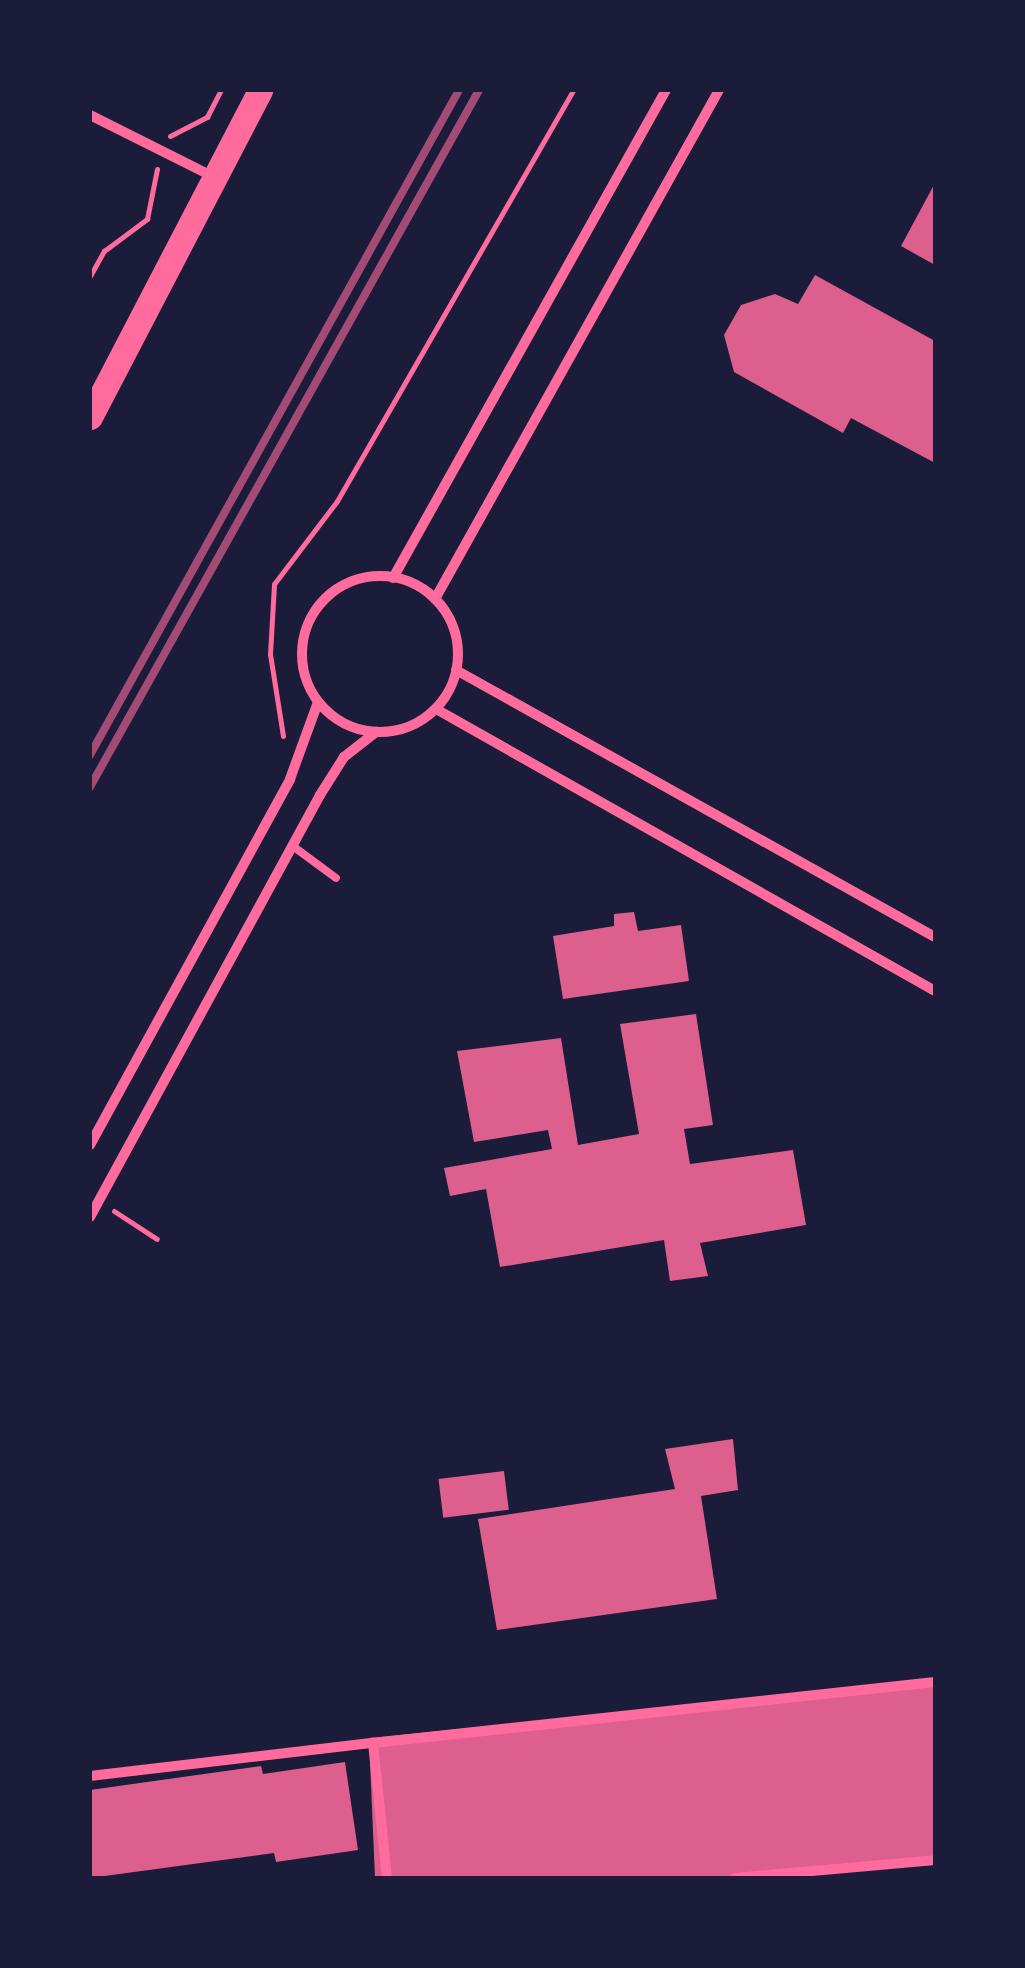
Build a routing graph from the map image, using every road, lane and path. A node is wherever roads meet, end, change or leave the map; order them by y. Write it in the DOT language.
graph roads {
  1 [pos="221,90"];
  2 [pos="260,90"];
  3 [pos="573,90"];
  4 [pos="666,90"];
  5 [pos="719,90"];
  6 [pos="90,115"];
  7 [pos="161,152"];
  8 [pos="212,176"];
  9 [pos="90,276"];
  10 [pos="90,417"];
  11 [pos="393,578"];
  12 [pos="435,599"];
  13 [pos="456,670"];
  14 [pos="318,702"];
  15 [pos="436,708"];
  16 [pos="376,732"];
  17 [pos="290,778"];
  18 [pos="294,847"];
  19 [pos="336,878"];
  20 [pos="935,937"];
  21 [pos="935,990"];
  22 [pos="90,1145"];
  23 [pos="98,1201"];
  24 [pos="90,1216"];
  25 [pos="157,1239"];
  26 [pos="935,1682"];
  27 [pos="373,1743"];
  28 [pos="90,1776"];
  29 [pos="935,1860"];
  30 [pos="387,1878"];
  31 [pos="735,1878"];
  1 -- 7 [label="path"];
  2 -- 8 [label="main road"];
  3 -- 17 [label="path"];
  4 -- 11 [label="street"];
  5 -- 12 [label="street"];
  6 -- 7 [label="street"];
  7 -- 8 [label="street"];
  7 -- 9 [label="path"];
  8 -- 10 [label="main road"];
  11 -- 12 [label="street"];
  11 -- 14 [label="street"];
  12 -- 13 [label="street"];
  13 -- 15 [label="street"];
  13 -- 20 [label="street"];
  14 -- 16 [label="street"];
  14 -- 17 [label="street"];
  15 -- 16 [label="street"];
  15 -- 21 [label="street"];
  16 -- 18 [label="street"];
  17 -- 22 [label="street"];
  18 -- 19 [label="lane"];
  18 -- 23 [label="street"];
  23 -- 24 [label="street"];
  23 -- 25 [label="path"];
  26 -- 27 [label="street"];
  27 -- 28 [label="street"];
  27 -- 30 [label="street"];
  29 -- 31 [label="street"];
}
